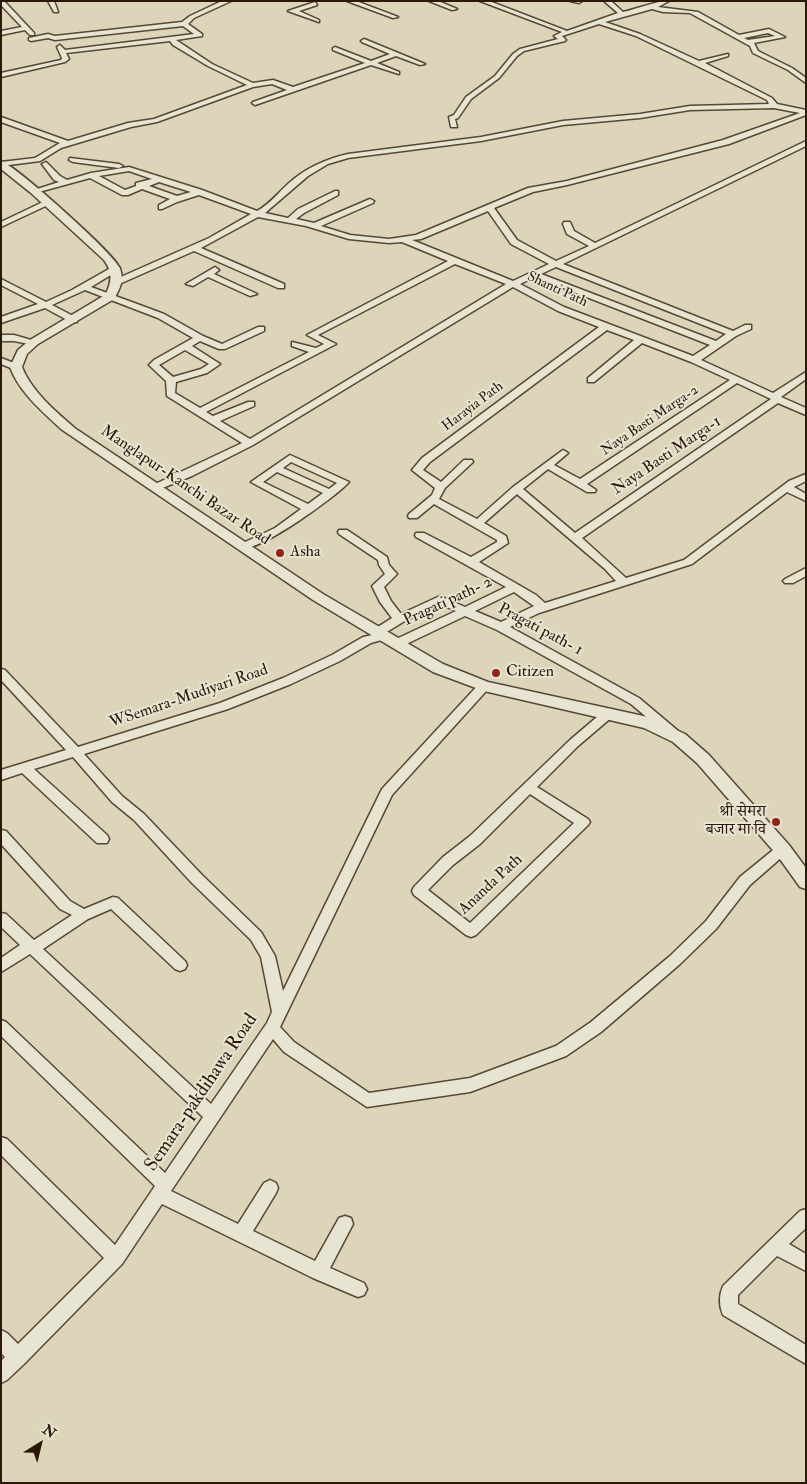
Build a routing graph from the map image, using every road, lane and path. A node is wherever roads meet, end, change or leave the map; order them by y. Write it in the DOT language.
graph roads {
  1 [pos="12,1"];
  2 [pos="51,1"];
  3 [pos="228,1"];
  4 [pos="350,1"];
  5 [pos="432,1"];
  6 [pos="483,1"];
  7 [pos="572,1"];
  8 [pos="580,1"];
  9 [pos="608,1"];
  10 [pos="666,1"];
  11 [pos="315,2"];
  12 [pos="2,3"];
  13 [pos="653,7"];
  14 [pos="454,9"];
  15 [pos="56,11"];
  16 [pos="622,14"];
  17 [pos="395,17"];
  18 [pos="317,21"];
  19 [pos="600,22"];
  20 [pos="184,24"];
  21 [pos="26,28"];
  22 [pos="1,33"];
  23 [pos="566,34"];
  24 [pos="737,37"];
  25 [pos="782,37"];
  26 [pos="55,38"];
  27 [pos="172,39"];
  28 [pos="790,40"];
  29 [pos="364,41"];
  30 [pos="746,42"];
  31 [pos="336,49"];
  32 [pos="63,52"];
  33 [pos="396,54"];
  34 [pos="726,55"];
  35 [pos="370,63"];
  36 [pos="699,63"];
  37 [pos="422,64"];
  38 [pos="397,73"];
  39 [pos="1,75"];
  40 [pos="804,78"];
  41 [pos="252,85"];
  42 [pos="294,90"];
  43 [pos="256,103"];
  44 [pos="774,106"];
  45 [pos="806,112"];
  46 [pos="1,119"];
  47 [pos="454,125"];
  48 [pos="806,143"];
  49 [pos="68,144"];
  50 [pos="73,160"];
  51 [pos="46,164"];
  52 [pos="2,166"];
  53 [pos="129,169"];
  54 [pos="91,175"];
  55 [pos="159,179"];
  56 [pos="64,181"];
  57 [pos="139,185"];
  58 [pos="35,191"];
  59 [pos="199,192"];
  60 [pos="335,193"];
  61 [pos="177,199"];
  62 [pos="370,201"];
  63 [pos="48,203"];
  64 [pos="489,206"];
  65 [pos="162,207"];
  66 [pos="257,214"];
  67 [pos="290,220"];
  68 [pos="567,224"];
  69 [pos="1,225"];
  70 [pos="314,226"];
  71 [pos="402,239"];
  72 [pos="595,246"];
  73 [pos="195,248"];
  74 [pos="454,261"];
  75 [pos="229,263"];
  76 [pos="556,264"];
  77 [pos="116,268"];
  78 [pos="208,274"];
  79 [pos="534,274"];
  80 [pos="1,281"];
  81 [pos="117,282"];
  82 [pos="190,284"];
  83 [pos="513,284"];
  84 [pos="281,286"];
  85 [pos="86,288"];
  86 [pos="253,294"];
  87 [pos="110,297"];
  88 [pos="657,304"];
  89 [pos="47,305"];
  90 [pos="1,320"];
  91 [pos="74,320"];
  92 [pos="622,323"];
  93 [pos="748,327"];
  94 [pos="261,329"];
  95 [pos="733,334"];
  96 [pos="1,338"];
  97 [pos="200,338"];
  98 [pos="640,338"];
  99 [pos="34,342"];
  100 [pos="295,344"];
  101 [pos="716,344"];
  102 [pos="185,346"];
  103 [pos="318,351"];
  104 [pos="694,360"];
  105 [pos="1,361"];
  106 [pos="16,367"];
  107 [pos="804,378"];
  108 [pos="171,380"];
  109 [pos="590,380"];
  110 [pos="736,380"];
  111 [pos="775,398"];
  112 [pos="251,404"];
  113 [pos="199,412"];
  114 [pos="806,412"];
  115 [pos="214,420"];
  116 [pos="250,443"];
  117 [pos="563,453"];
  118 [pos="468,462"];
  119 [pos="548,465"];
  120 [pos="276,468"];
  121 [pos="806,477"];
  122 [pos="580,484"];
  123 [pos="155,488"];
  124 [pos="441,488"];
  125 [pos="787,488"];
  126 [pos="517,489"];
  127 [pos="591,490"];
  128 [pos="330,493"];
  129 [pos="806,498"];
  130 [pos="431,500"];
  131 [pos="310,508"];
  132 [pos="414,516"];
  133 [pos="477,524"];
  134 [pos="343,532"];
  135 [pos="420,535"];
  136 [pos="575,538"];
  137 [pos="245,546"];
  138 [pos="471,562"];
  139 [pos="806,571"];
  140 [pos="790,581"];
  141 [pos="624,583"];
  142 [pos="514,588"];
  143 [pos="543,608"];
  144 [pos="466,611"];
  145 [pos="399,619"];
  146 [pos="501,626"];
  147 [pos="379,634"];
  148 [pos="396,644"];
  149 [pos="1,673"];
  150 [pos="484,686"];
  151 [pos="608,714"];
  152 [pos="678,738"];
  153 [pos="73,752"];
  154 [pos="24,768"];
  155 [pos="1,775"];
  156 [pos="530,788"];
  157 [pos="1,835"];
  158 [pos="102,839"];
  159 [pos="783,850"];
  160 [pos="806,882"];
  161 [pos="83,915"];
  162 [pos="1,918"];
  163 [pos="32,946"];
  164 [pos="180,965"];
  165 [pos="1,966"];
  166 [pos="279,1010"];
  167 [pos="1,1026"];
  168 [pos="272,1028"];
  169 [pos="212,1115"];
  170 [pos="1,1144"];
  171 [pos="270,1188"];
  172 [pos="163,1189"];
  173 [pos="806,1217"];
  174 [pos="345,1224"];
  175 [pos="242,1233"];
  176 [pos="774,1246"];
  177 [pos="116,1258"];
  178 [pos="806,1263"];
  179 [pos="319,1272"];
  180 [pos="358,1289"];
  181 [pos="1,1339"];
  182 [pos="806,1355"];
  183 [pos="18,1358"];
  184 [pos="1,1374"];
  1 -- 12 [label="street"];
  2 -- 15 [label="street"];
  3 -- 20 [label="street"];
  4 -- 17 [label="street"];
  5 -- 14 [label="street"];
  6 -- 23 [label="street"];
  7 -- 8 [label="street"];
  9 -- 16 [label="street"];
  10 -- 13 [label="street"];
  11 -- 18 [label="street"];
  12 -- 21 [label="street"];
  13 -- 16 [label="street"];
  13 -- 24 [label="street"];
  16 -- 19 [label="street"];
  19 -- 23 [label="street"];
  19 -- 36 [label="street"];
  20 -- 26 [label="street"];
  20 -- 27 [label="street"];
  21 -- 22 [label="street"];
  21 -- 26 [label="street"];
  23 -- 47 [label="street"];
  24 -- 25 [label="street"];
  24 -- 30 [label="street"];
  25 -- 28 [label="street"];
  25 -- 30 [label="street"];
  26 -- 32 [label="street"];
  27 -- 32 [label="street"];
  27 -- 41 [label="street"];
  29 -- 33 [label="street"];
  30 -- 40 [label="street"];
  31 -- 35 [label="street"];
  32 -- 39 [label="street"];
  33 -- 35 [label="street"];
  33 -- 37 [label="street"];
  34 -- 36 [label="street"];
  35 -- 38 [label="street"];
  35 -- 42 [label="street"];
  36 -- 44 [label="street"];
  41 -- 42 [label="street"];
  41 -- 49 [label="street"];
  42 -- 43 [label="street"];
  44 -- 45 [label="street"];
  44 -- 66 [label="street"];
  45 -- 64 [label="street"];
  46 -- 49 [label="street"];
  48 -- 72 [label="street, Shanti Path"];
  49 -- 52 [label="street"];
  50 -- 53 [label="street"];
  51 -- 56 [label="street"];
  52 -- 58 [label="street"];
  53 -- 54 [label="street"];
  53 -- 55 [label="street"];
  54 -- 56 [label="street"];
  54 -- 57 [label="street"];
  55 -- 57 [label="street"];
  55 -- 59 [label="street"];
  56 -- 58 [label="street"];
  57 -- 61 [label="street"];
  58 -- 63 [label="street"];
  59 -- 61 [label="street"];
  59 -- 66 [label="street"];
  60 -- 67 [label="street"];
  61 -- 65 [label="street"];
  62 -- 70 [label="street"];
  63 -- 69 [label="street"];
  63 -- 77 [label="street"];
  64 -- 71 [label="street"];
  64 -- 76 [label="street"];
  66 -- 67 [label="street"];
  66 -- 73 [label="street"];
  67 -- 70 [label="street"];
  68 -- 72 [label="street"];
  70 -- 71 [label="street"];
  71 -- 74 [label="street"];
  72 -- 76 [label="street, Shanti Path"];
  73 -- 75 [label="street"];
  73 -- 81 [label="street"];
  74 -- 83 [label="street"];
  74 -- 103 [label="street"];
  75 -- 78 [label="street"];
  75 -- 84 [label="street"];
  76 -- 79 [label="street, Shanti Path"];
  76 -- 88 [label="street"];
  77 -- 81 [label="street"];
  77 -- 85 [label="street"];
  78 -- 82 [label="street"];
  78 -- 86 [label="street"];
  79 -- 83 [label="street, Shanti Path"];
  79 -- 92 [label="street"];
  80 -- 89 [label="street"];
  81 -- 87 [label="street"];
  83 -- 92 [label="street, Shanti Path"];
  83 -- 116 [label="street"];
  85 -- 87 [label="street"];
  85 -- 89 [label="street"];
  87 -- 91 [label="street"];
  87 -- 97 [label="street"];
  88 -- 92 [label="street"];
  88 -- 95 [label="street"];
  89 -- 90 [label="street"];
  89 -- 91 [label="street"];
  91 -- 99 [label="street"];
  92 -- 98 [label="street, Shanti Path"];
  92 -- 101 [label="street"];
  92 -- 124 [label="street, Harayia Path"];
  93 -- 95 [label="street"];
  94 -- 97 [label="street"];
  95 -- 101 [label="street"];
  96 -- 99 [label="street"];
  97 -- 102 [label="street"];
  98 -- 104 [label="street, Shanti Path"];
  98 -- 109 [label="street"];
  99 -- 106 [label="street"];
  100 -- 103 [label="street"];
  101 -- 104 [label="street"];
  102 -- 108 [label="street"];
  102 -- 108 [label="street"];
  103 -- 113 [label="street"];
  104 -- 110 [label="street, Shanti Path"];
  105 -- 106 [label="street"];
  106 -- 123 [label="street, Manglapur-Kanchi Bazar Road"];
  107 -- 111 [label="street, Naya Basti Marga-1"];
  108 -- 113 [label="street"];
  110 -- 111 [label="street, Shanti Path"];
  110 -- 122 [label="street, Naya Basti Marga-2"];
  111 -- 114 [label="street, Shanti Path"];
  111 -- 136 [label="street, Naya Basti Marga-1"];
  112 -- 115 [label="street"];
  113 -- 115 [label="street"];
  115 -- 116 [label="street"];
  116 -- 123 [label="street"];
  117 -- 119 [label="street"];
  118 -- 124 [label="street"];
  119 -- 122 [label="street"];
  119 -- 126 [label="street"];
  120 -- 128 [label="street"];
  120 -- 128 [label="street"];
  120 -- 131 [label="street"];
  121 -- 125 [label="street"];
  122 -- 127 [label="street"];
  123 -- 137 [label="street, Manglapur-Kanchi Bazar Road"];
  124 -- 130 [label="street"];
  125 -- 129 [label="street"];
  125 -- 141 [label="street"];
  126 -- 133 [label="street"];
  126 -- 136 [label="street"];
  128 -- 131 [label="street"];
  130 -- 132 [label="street"];
  130 -- 133 [label="street"];
  131 -- 137 [label="street"];
  133 -- 138 [label="street"];
  134 -- 145 [label="street"];
  135 -- 138 [label="street"];
  136 -- 141 [label="street"];
  137 -- 147 [label="street, Manglapur-Kanchi Bazar Road"];
  138 -- 142 [label="street"];
  139 -- 140 [label="street"];
  141 -- 143 [label="street"];
  142 -- 143 [label="street"];
  142 -- 144 [label="street, Pragati path- 2"];
  143 -- 146 [label="street"];
  144 -- 145 [label="street, Pragati path- 1"];
  144 -- 146 [label="street, Pragati path- 1"];
  144 -- 148 [label="street, Pragati path- 2"];
  145 -- 147 [label="street, Pragati path- 1"];
  146 -- 152 [label="street, Pragati path- 1"];
  147 -- 148 [label="street, Manglapur-Kanchi Bazar Road"];
  147 -- 153 [label="street, WSemara-Mudiyari Road"];
  148 -- 150 [label="street, Manglapur-Kanchi Bazar Road"];
  149 -- 153 [label="street"];
  150 -- 151 [label="street, Manglapur-Kanchi Bazar Road"];
  150 -- 166 [label="street, Semara-pakdihawa Road"];
  151 -- 152 [label="street, Manglapur-Kanchi Bazar Road"];
  151 -- 156 [label="street, Ananda Path"];
  152 -- 159 [label="street, Manglapur-Kanchi Bazar Road"];
  153 -- 154 [label="street, WSemara-Mudiyari Road"];
  153 -- 166 [label="street"];
  154 -- 155 [label="street, WSemara-Mudiyari Road"];
  154 -- 158 [label="street"];
  156 -- 156 [label="street, Ananda Path"];
  157 -- 161 [label="street"];
  159 -- 160 [label="street, Manglapur-Kanchi Bazar Road"];
  159 -- 168 [label="street"];
  161 -- 163 [label="street"];
  161 -- 164 [label="street"];
  162 -- 163 [label="street"];
  163 -- 165 [label="street"];
  163 -- 169 [label="street"];
  166 -- 168 [label="street, Semara-pakdihawa Road"];
  167 -- 172 [label="street"];
  168 -- 169 [label="street, Semara-pakdihawa Road"];
  169 -- 172 [label="street, Semara-pakdihawa Road"];
  170 -- 177 [label="street"];
  171 -- 175 [label="street"];
  172 -- 175 [label="street"];
  172 -- 177 [label="street, Semara-pakdihawa Road"];
  173 -- 176 [label="street"];
  174 -- 179 [label="street"];
  175 -- 179 [label="street"];
  176 -- 178 [label="street"];
  176 -- 182 [label="street"];
  177 -- 183 [label="street, Semara-pakdihawa Road"];
  179 -- 180 [label="street"];
  181 -- 183 [label="street"];
  183 -- 184 [label="street, Semara-pakdihawa Road"];
}
